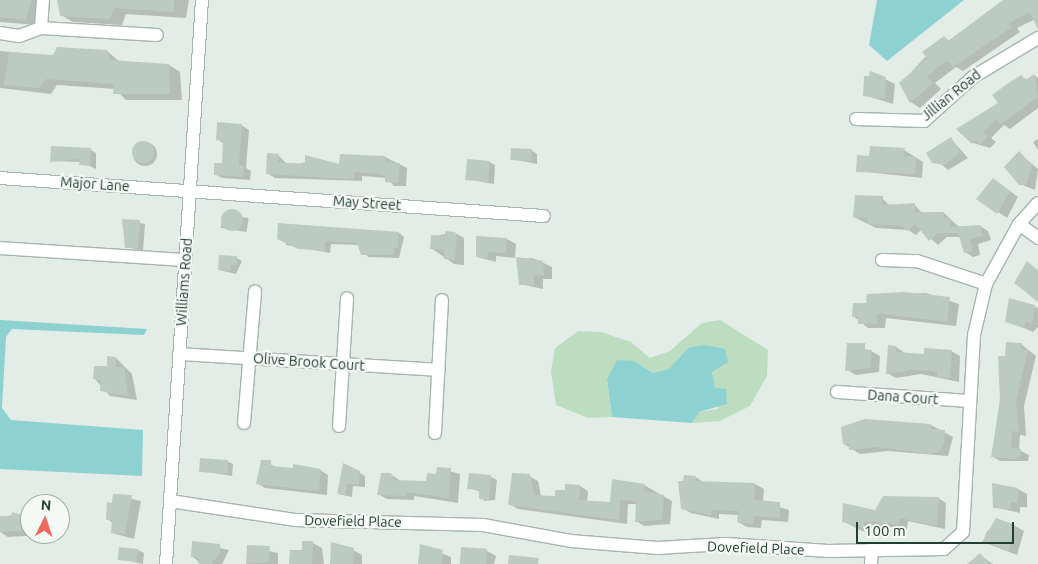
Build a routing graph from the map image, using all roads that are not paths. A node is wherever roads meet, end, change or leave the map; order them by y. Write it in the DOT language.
graph roads {
  1 [pos="43,0"];
  2 [pos="202,0"];
  3 [pos="41,28"];
  4 [pos="0,32"];
  5 [pos="157,35"];
  6 [pos="1038,38"];
  7 [pos="856,119"];
  8 [pos="0,178"];
  9 [pos="190,190"];
  10 [pos="1038,203"];
  11 [pos="544,216"];
  12 [pos="1019,224"];
  13 [pos="1038,238"];
  14 [pos="0,248"];
  15 [pos="186,260"];
  16 [pos="882,260"];
  17 [pos="986,284"];
  18 [pos="255,291"];
  19 [pos="347,298"];
  20 [pos="442,300"];
  21 [pos="180,354"];
  22 [pos="250,358"];
  23 [pos="343,364"];
  24 [pos="439,370"];
  25 [pos="837,392"];
  26 [pos="970,401"];
  27 [pos="244,423"];
  28 [pos="339,426"];
  29 [pos="436,433"];
  30 [pos="170,501"];
  31 [pos="872,549"];
  32 [pos="166,564"];
  33 [pos="871,564"];
  1 -- 3 [label="street"];
  2 -- 9 [label="street, Williams Road"];
  3 -- 4 [label="street"];
  3 -- 5 [label="street"];
  6 -- 7 [label="street, Jillian Road"];
  8 -- 9 [label="street, Major Lane"];
  9 -- 11 [label="street, May Street"];
  9 -- 15 [label="street, Williams Road"];
  10 -- 12 [label="street, Dovefield Place"];
  12 -- 13 [label="street"];
  12 -- 17 [label="street, Dovefield Place"];
  14 -- 15 [label="street"];
  15 -- 21 [label="street, Williams Road"];
  16 -- 17 [label="street"];
  17 -- 26 [label="street, Dovefield Place"];
  18 -- 22 [label="street"];
  19 -- 23 [label="street"];
  20 -- 24 [label="street"];
  21 -- 22 [label="street, Olive Brook Court"];
  21 -- 30 [label="street, Williams Road"];
  22 -- 23 [label="street, Olive Brook Court"];
  22 -- 27 [label="street"];
  23 -- 24 [label="street, Olive Brook Court"];
  23 -- 28 [label="street"];
  24 -- 29 [label="street"];
  25 -- 26 [label="street, Dana Court"];
  26 -- 31 [label="street, Dovefield Place"];
  30 -- 31 [label="street, Dovefield Place"];
  30 -- 32 [label="street, Williams Road"];
  31 -- 33 [label="street"];
}
